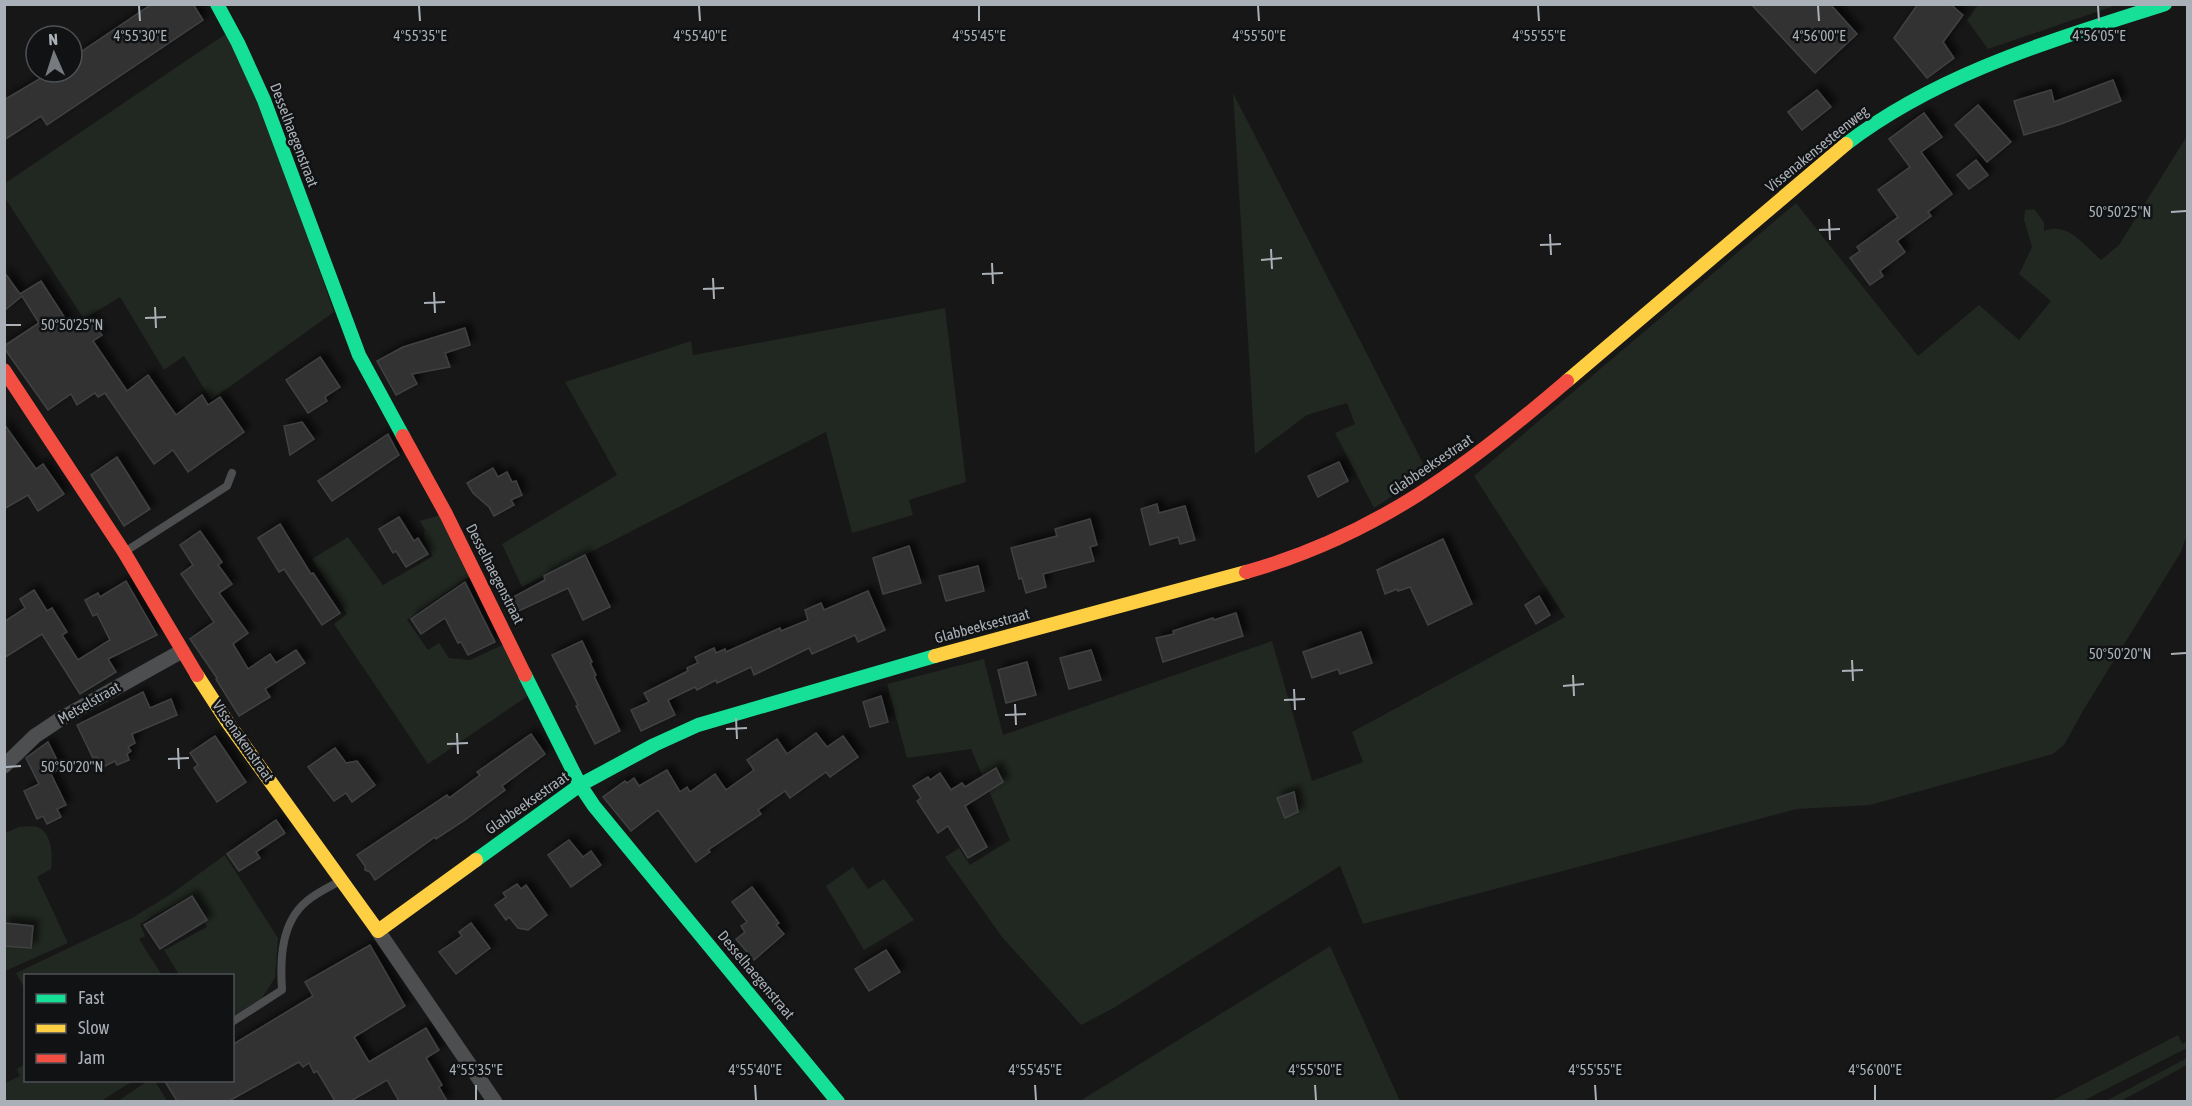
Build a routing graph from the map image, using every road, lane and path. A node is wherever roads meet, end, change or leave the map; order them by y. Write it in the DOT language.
graph roads {
  1 [pos="217,4"];
  2 [pos="2165,4"];
  3 [pos="1595,357"];
  4 [pos="4,370"];
  5 [pos="232,473"];
  6 [pos="124,552"];
  7 [pos="182,651"];
  8 [pos="4,766"];
  9 [pos="580,785"];
  10 [pos="340,881"];
  11 [pos="378,931"];
  12 [pos="234,1021"];
  13 [pos="495,1101"];
  14 [pos="838,1101"];
  1 -- 9 [label="street, Desselhaegenstraat"];
  2 -- 3 [label="street, Vissenakensesteenweg"];
  3 -- 9 [label="street, Glabbeeksestraat"];
  4 -- 6 [label="street, Vissenakenstraat"];
  5 -- 6 [label="lane"];
  6 -- 7 [label="street, Vissenakenstraat"];
  7 -- 8 [label="street, Metselstraat"];
  7 -- 10 [label="street, Vissenakenstraat"];
  9 -- 11 [label="street, Glabbeeksestraat"];
  9 -- 14 [label="street, Desselhaegenstraat"];
  10 -- 11 [label="street, Vissenakenstraat"];
  10 -- 12 [label="lane"];
  11 -- 13 [label="street, Vissenakenstraat"];
}
